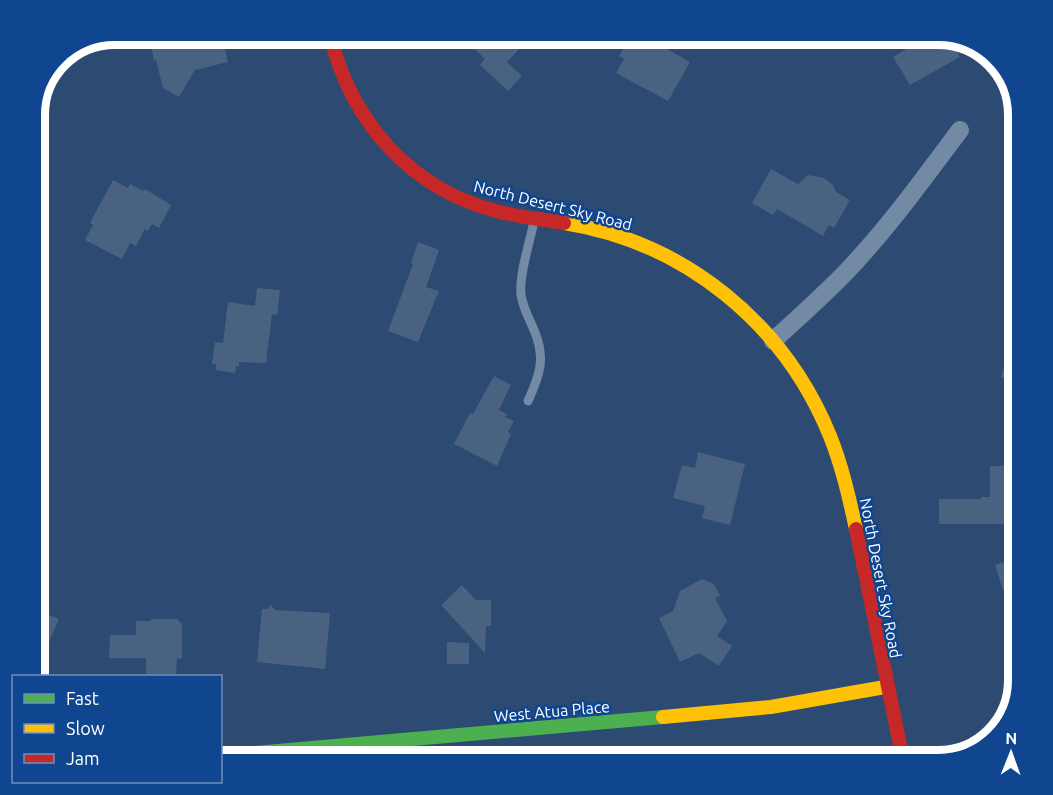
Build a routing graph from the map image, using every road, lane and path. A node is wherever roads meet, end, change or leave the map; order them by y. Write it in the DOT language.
graph roads {
  1 [pos="333,45"];
  2 [pos="960,130"];
  3 [pos="535,218"];
  4 [pos="773,341"];
  5 [pos="528,401"];
  6 [pos="885,687"];
  7 [pos="294,750"];
  8 [pos="901,750"];
  1 -- 3 [label="street, North Desert Sky Road"];
  2 -- 4 [label="street"];
  3 -- 4 [label="street, North Desert Sky Road"];
  3 -- 5 [label="lane"];
  4 -- 6 [label="street, North Desert Sky Road"];
  6 -- 7 [label="street, West Atua Place"];
  6 -- 8 [label="street, North Desert Sky Road"];
}
